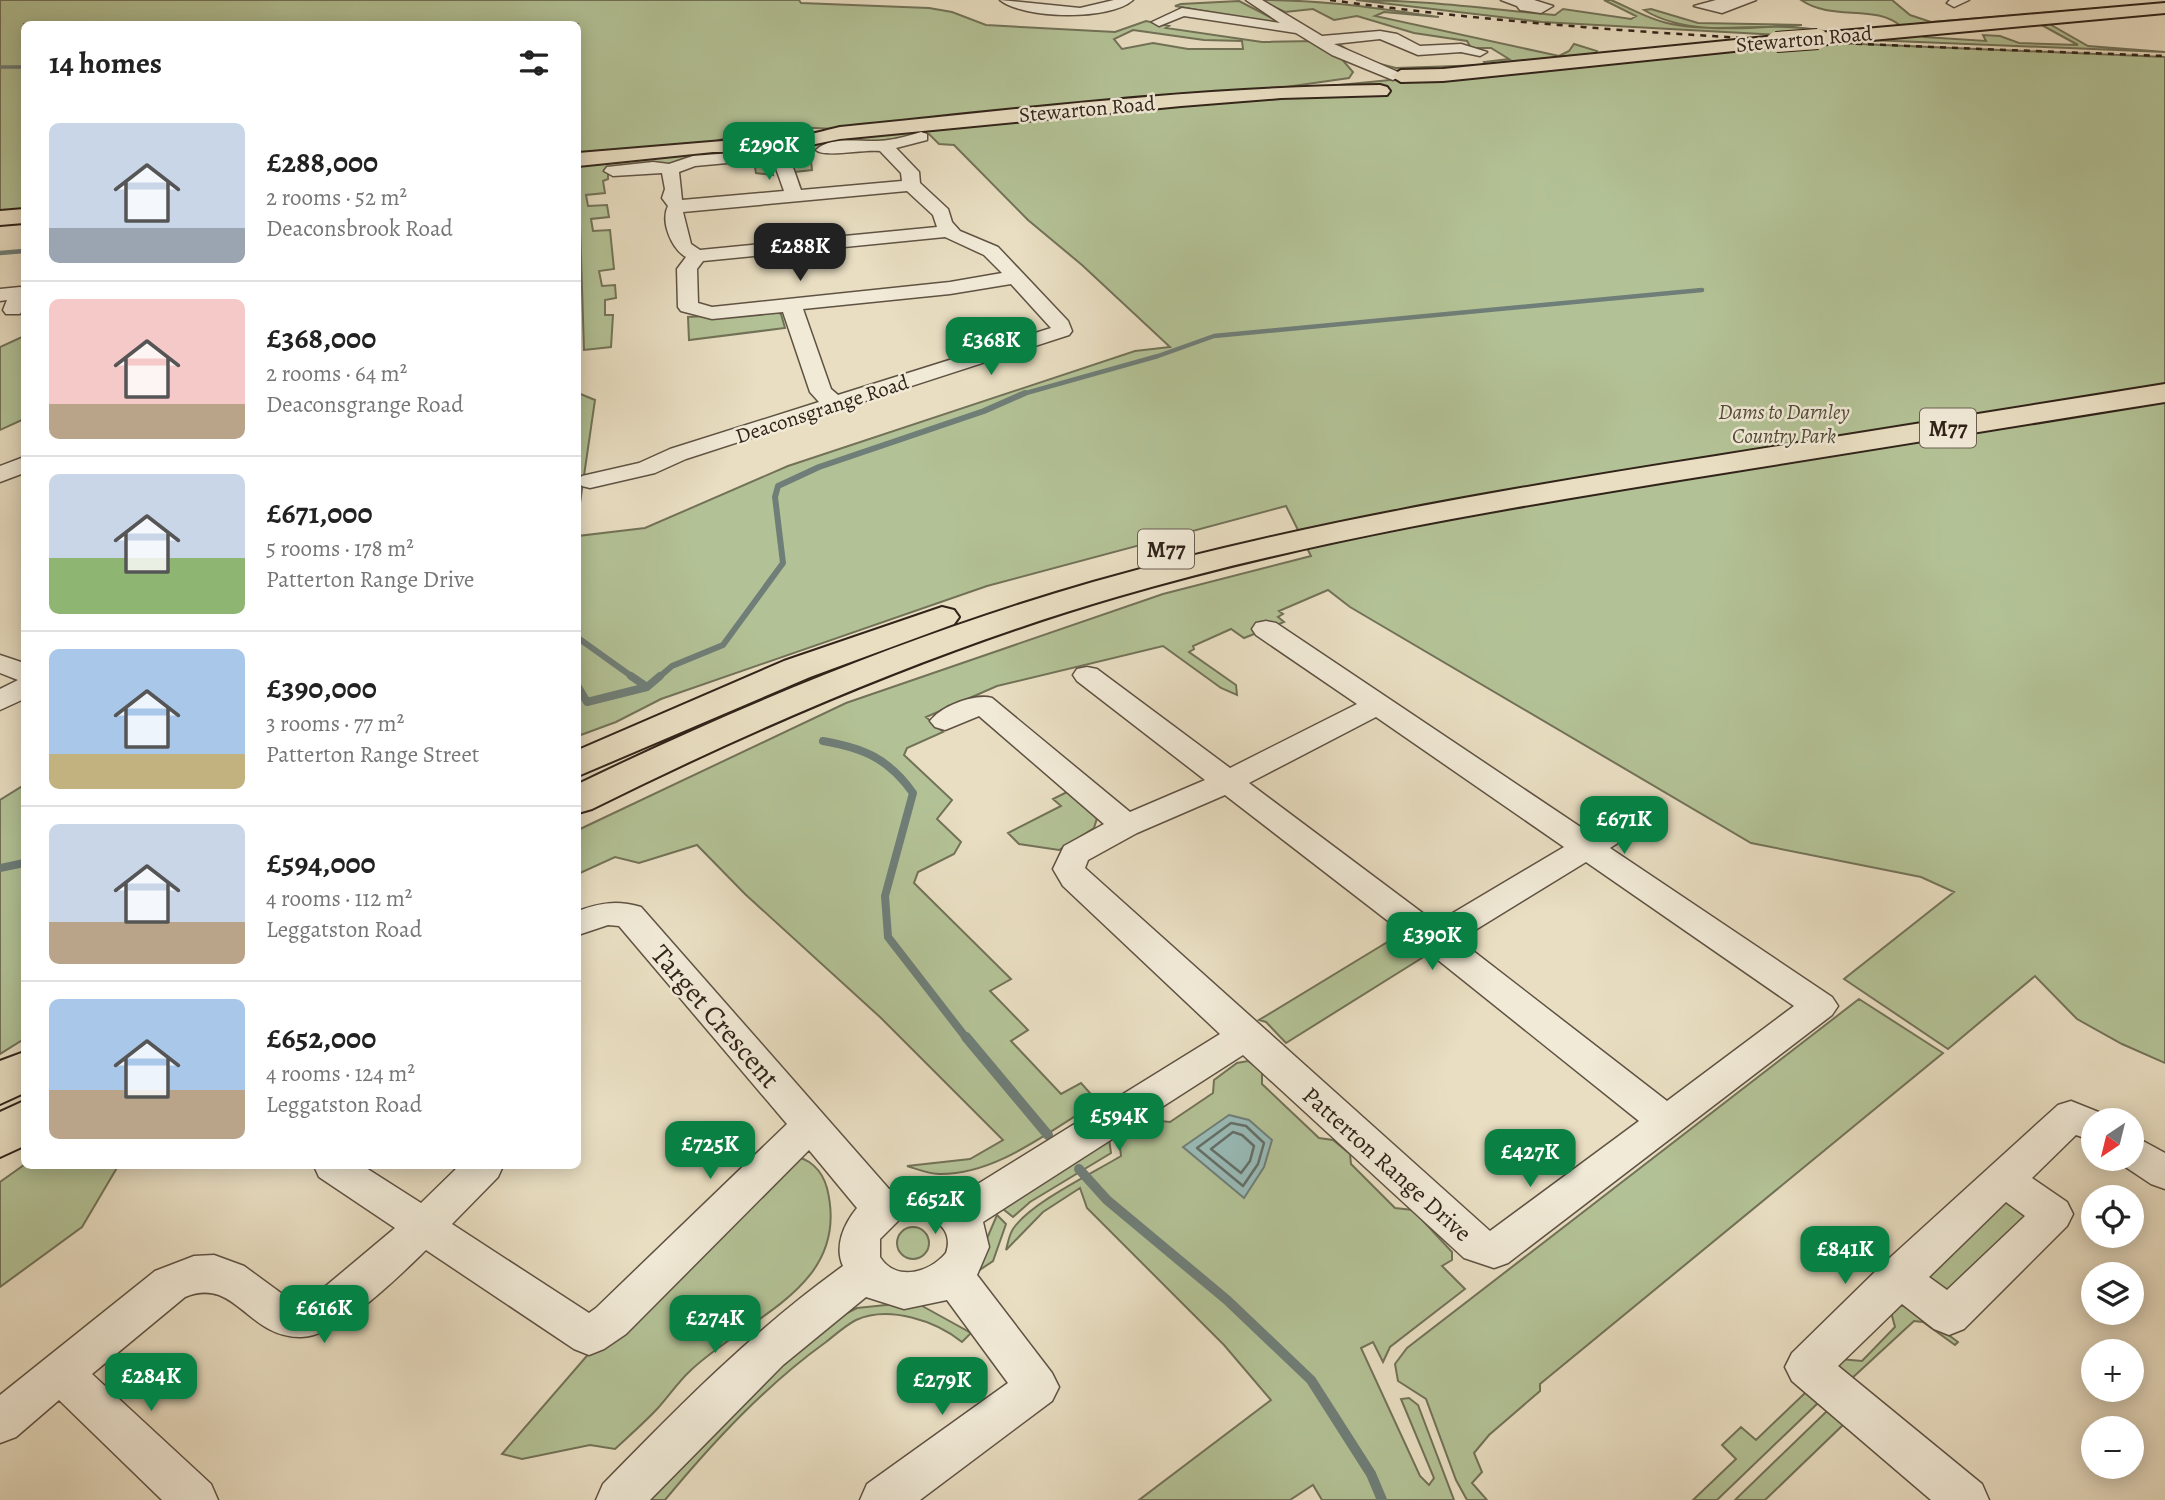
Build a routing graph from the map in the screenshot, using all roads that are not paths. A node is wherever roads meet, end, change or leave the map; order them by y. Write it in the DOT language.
graph roads {
  1 [pos="1008,0"];
  2 [pos="1126,0"];
  3 [pos="1180,0"];
  4 [pos="1252,0"];
  5 [pos="1507,0"];
  6 [pos="1749,0"];
  7 [pos="1209,1"];
  8 [pos="1729,3"];
  9 [pos="1551,6"];
  10 [pos="2160,11"];
  11 [pos="1159,23"];
  12 [pos="1300,29"];
  13 [pos="1320,41"];
  14 [pos="1480,52"];
  15 [pos="1355,61"];
  16 [pos="1387,81"];
  17 [pos="920,137"];
  18 [pos="777,143"];
  19 [pos="885,146"];
  20 [pos="824,150"];
  21 [pos="733,158"];
  22 [pos="581,160"];
  23 [pos="670,169"];
  24 [pos="613,171"];
  25 [pos="911,185"];
  26 [pos="793,193"];
  27 [pos="677,206"];
  28 [pos="21,216"];
  29 [pos="0,218"];
  30 [pos="951,231"];
  31 [pos="697,256"];
  32 [pos="1015,277"];
  33 [pos="791,305"];
  34 [pos="2165,375"];
  35 [pos="2165,394"];
  36 [pos="836,405"];
  37 [pos="21,465"];
  38 [pos="0,475"];
  39 [pos="590,481"];
  40 [pos="21,484"];
  41 [pos="1266,629"];
  42 [pos="0,663"];
  43 [pos="21,672"];
  44 [pos="1087,675"];
  45 [pos="21,689"];
  46 [pos="0,701"];
  47 [pos="1378,705"];
  48 [pos="945,721"];
  49 [pos="581,763"];
  50 [pos="1227,782"];
  51 [pos="581,799"];
  52 [pos="1632,820"];
  53 [pos="1126,825"];
  54 [pos="1588,846"];
  55 [pos="581,922"];
  56 [pos="1435,939"];
  57 [pos="1245,1037"];
  58 [pos="21,1072"];
  59 [pos="0,1085"];
  60 [pos="1666,1121"];
  61 [pos="2081,1121"];
  62 [pos="21,1123"];
  63 [pos="810,1125"];
  64 [pos="0,1137"];
  65 [pos="2144,1159"];
  66 [pos="338,1169"];
  67 [pos="481,1169"];
  68 [pos="2165,1173"];
  69 [pos="2003,1179"];
  70 [pos="881,1208"];
  71 [pos="960,1216"];
  72 [pos="425,1224"];
  73 [pos="866,1273"];
  74 [pos="953,1275"];
  75 [pos="1898,1277"];
  76 [pos="62,1374"];
  77 [pos="0,1422"];
  78 [pos="195,1500"];
  79 [pos="619,1500"];
  80 [pos="883,1500"];
  81 [pos="1966,1500"];
  1 -- 2 [label="street"];
  3 -- 7 [label="street"];
  4 -- 12 [label="street"];
  5 -- 9 [label="street"];
  6 -- 8 [label="street"];
  10 -- 16 [label="main road, Stewarton Road, bridge"];
  11 -- 12 [label="street"];
  12 -- 13 [label="street"];
  13 -- 14 [label="street"];
  13 -- 15 [label="street"];
  15 -- 16 [label="street"];
  15 -- 16 [label="street"];
  16 -- 18 [label="main road, Stewarton Road"];
  17 -- 19 [label="street"];
  18 -- 22 [label="main road, Stewarton Road"];
  18 -- 26 [label="street"];
  19 -- 20 [label="street"];
  19 -- 25 [label="street, Deaconsgrange Road"];
  21 -- 23 [label="street"];
  23 -- 24 [label="street"];
  23 -- 27 [label="street"];
  25 -- 26 [label="street"];
  25 -- 30 [label="street, Deaconsgrange Road"];
  26 -- 27 [label="street"];
  27 -- 31 [label="street"];
  28 -- 29 [label="main road"];
  30 -- 31 [label="street"];
  30 -- 32 [label="street, Deaconsgrange Road"];
  31 -- 33 [label="street"];
  32 -- 33 [label="street"];
  32 -- 36 [label="street, Deaconsgrange Road"];
  33 -- 36 [label="street"];
  34 -- 49 [label="main road, M77"];
  35 -- 51 [label="main road, M77"];
  36 -- 39 [label="street, Deaconsgrange Road"];
  37 -- 38 [label="street"];
  38 -- 40 [label="street"];
  41 -- 47 [label="street, Patterton Range Drive"];
  42 -- 43 [label="street"];
  44 -- 50 [label="street"];
  45 -- 46 [label="street"];
  47 -- 50 [label="street, Patterton Range Drive"];
  47 -- 54 [label="street, Patterton Range Drive"];
  48 -- 53 [label="street"];
  50 -- 53 [label="street, Patterton Range Drive"];
  50 -- 56 [label="street"];
  52 -- 54 [label="street"];
  53 -- 57 [label="street, Patterton Range Drive"];
  54 -- 56 [label="street"];
  54 -- 60 [label="street, Patterton Range Drive"];
  55 -- 63 [label="street, Target Crescent"];
  56 -- 60 [label="street"];
  57 -- 60 [label="street, Patterton Range Drive"];
  57 -- 71 [label="street"];
  58 -- 59 [label="main road"];
  61 -- 69 [label="street"];
  62 -- 64 [label="main road"];
  63 -- 70 [label="street, Target Crescent"];
  63 -- 72 [label="street"];
  65 -- 68 [label="street"];
  66 -- 72 [label="street"];
  67 -- 72 [label="street"];
  69 -- 75 [label="street"];
  69 -- 75 [label="street"];
  70 -- 71 [label="street"];
  70 -- 73 [label="street"];
  71 -- 74 [label="street"];
  72 -- 76 [label="street"];
  73 -- 74 [label="street"];
  73 -- 79 [label="street"];
  74 -- 80 [label="street"];
  75 -- 81 [label="street"];
  76 -- 77 [label="street"];
  76 -- 78 [label="street"];
}
